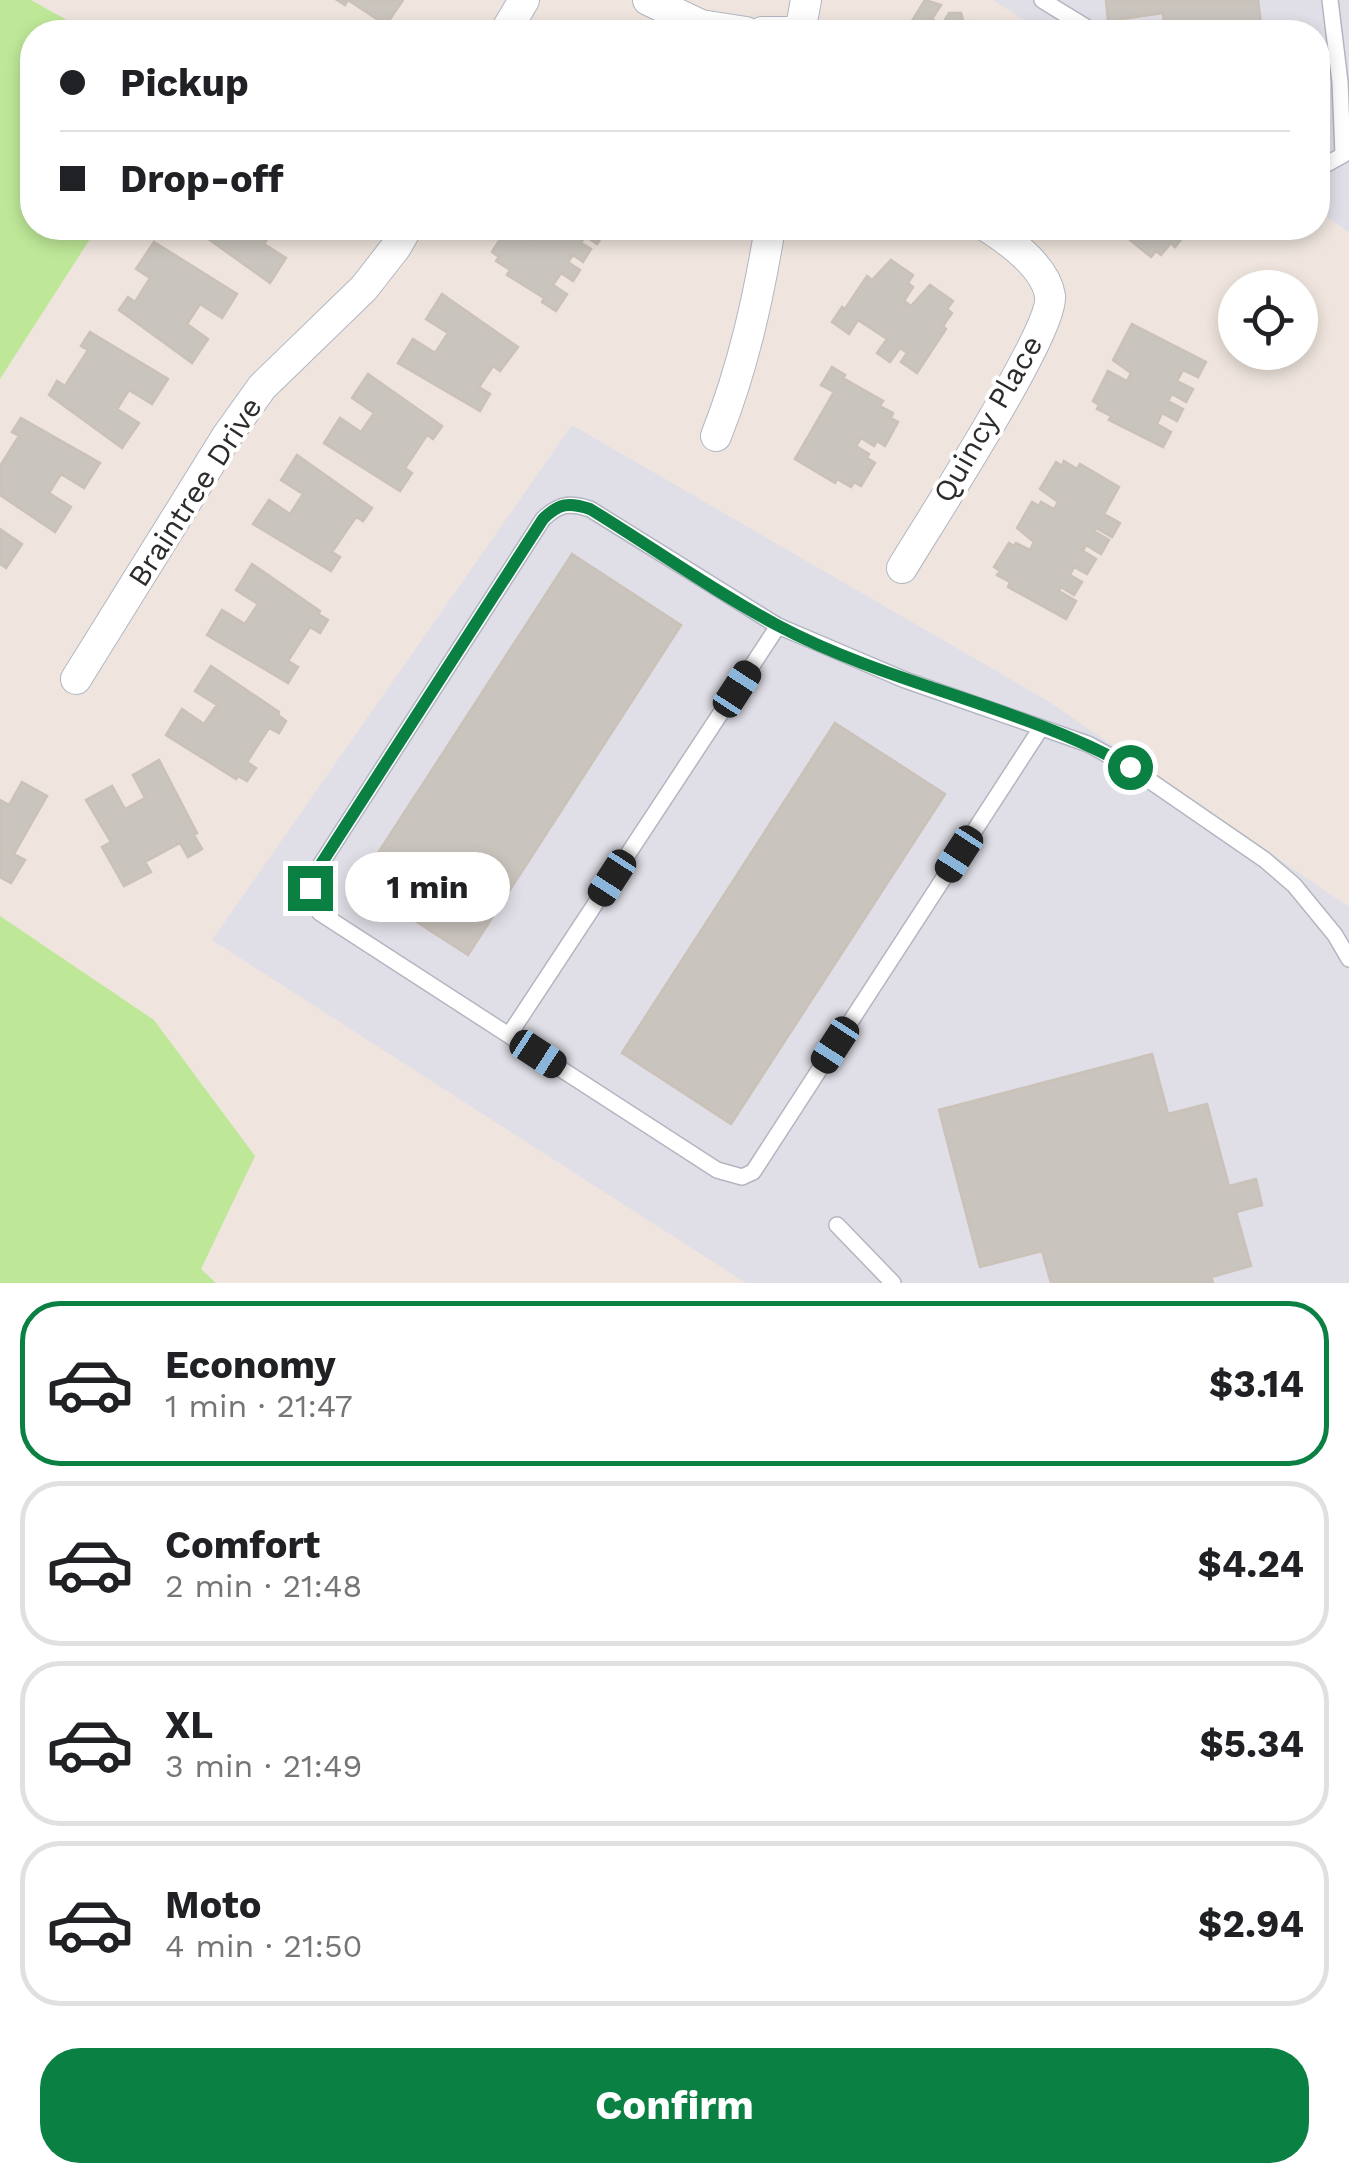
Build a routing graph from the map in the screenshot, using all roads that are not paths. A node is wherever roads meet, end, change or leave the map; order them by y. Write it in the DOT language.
graph roads {
  1 [pos="648,0"];
  2 [pos="1042,0"];
  3 [pos="1330,0"];
  4 [pos="690,20"];
  5 [pos="1074,20"];
  6 [pos="1330,162"];
  7 [pos="401,240"];
  8 [pos="768,240"];
  9 [pos="1003,240"];
  10 [pos="716,436"];
  11 [pos="902,568"];
  12 [pos="778,626"];
  13 [pos="76,679"];
  14 [pos="1041,728"];
  15 [pos="1349,959"];
  16 [pos="509,1035"];
  17 [pos="836,1225"];
  18 [pos="894,1283"];
  1 -- 4 [label="street"];
  2 -- 5 [label="lane"];
  3 -- 6 [label="lane"];
  7 -- 13 [label="street, Braintree Drive"];
  8 -- 10 [label="street"];
  9 -- 11 [label="street, Quincy Place"];
  12 -- 14 [label="lane"];
  12 -- 16 [label="lane"];
  12 -- 16 [label="lane"];
  14 -- 15 [label="lane"];
  14 -- 16 [label="lane"];
  17 -- 18 [label="lane"];
}
